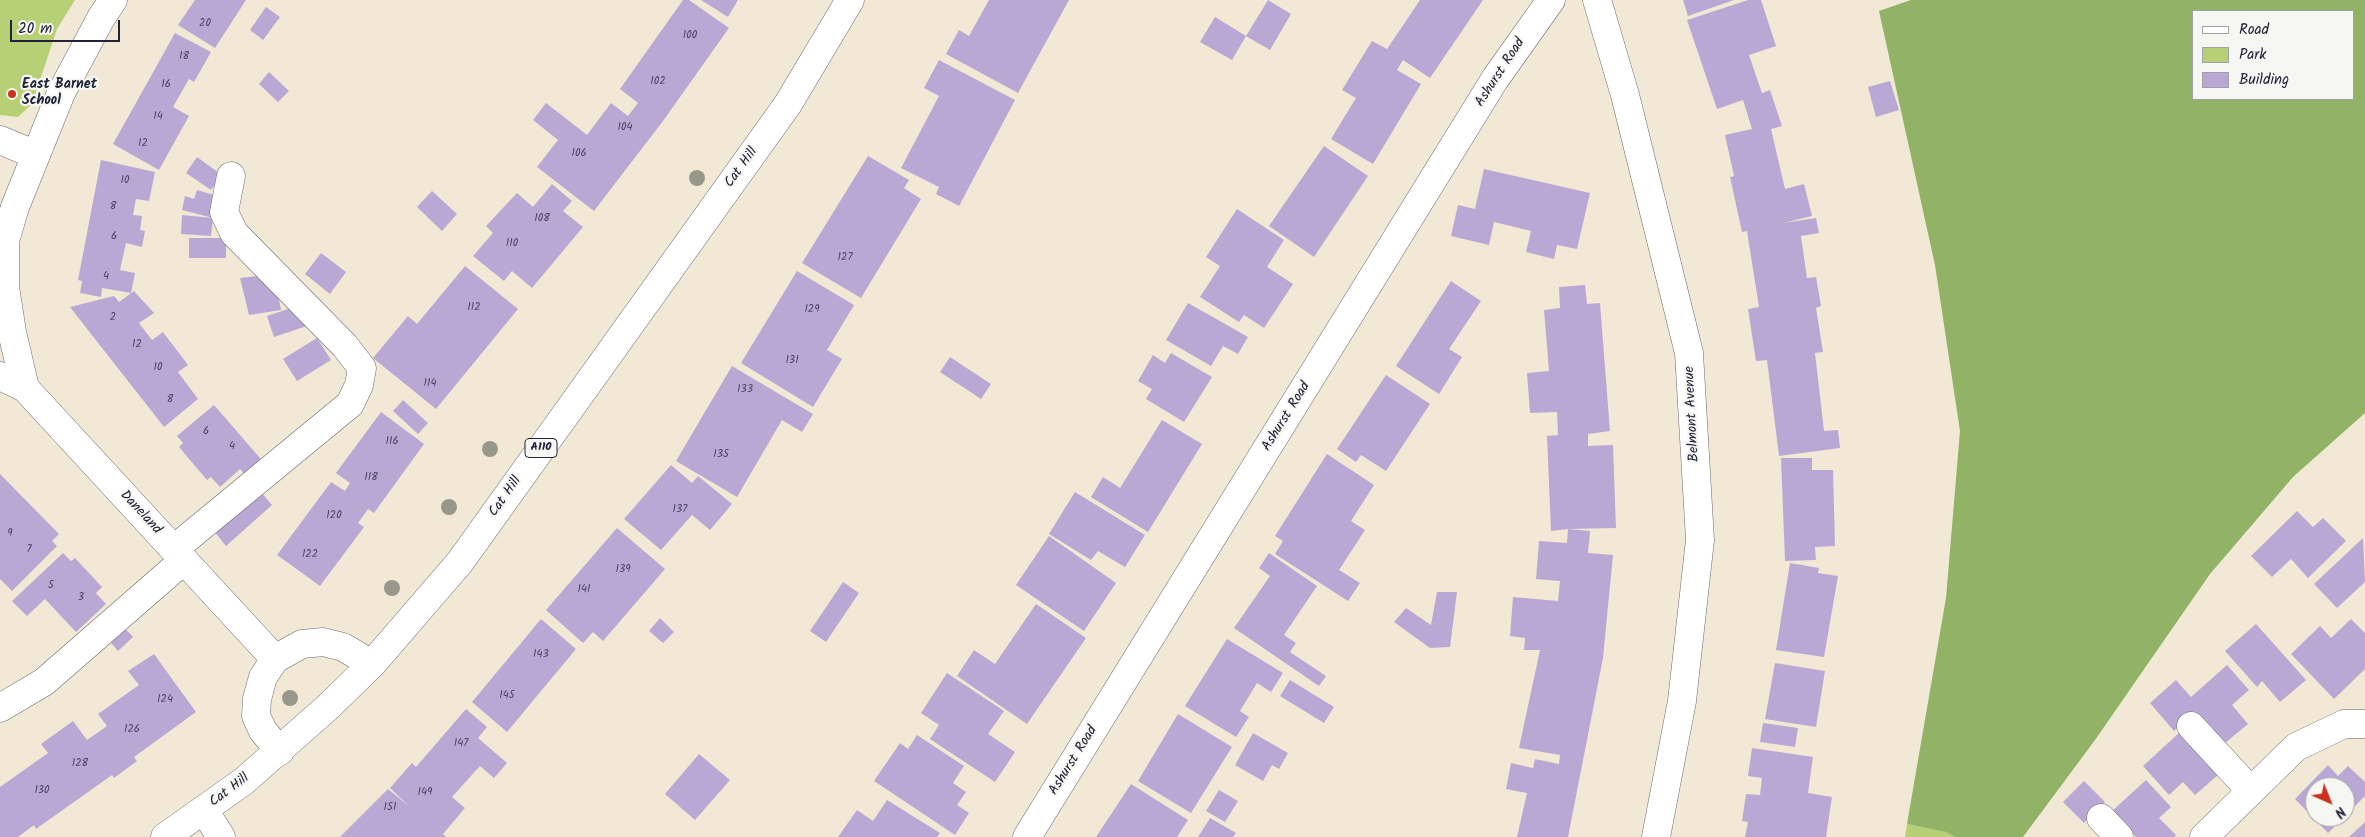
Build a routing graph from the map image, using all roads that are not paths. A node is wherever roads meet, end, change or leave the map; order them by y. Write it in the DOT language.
graph roads {
  1 [pos="113,0"];
  2 [pos="850,0"];
  3 [pos="1551,0"];
  4 [pos="1597,0"];
  5 [pos="0,140"];
  6 [pos="36,155"];
  7 [pos="231,176"];
  8 [pos="8,202"];
  9 [pos="3,243"];
  10 [pos="0,376"];
  11 [pos="25,388"];
  12 [pos="179,555"];
  13 [pos="275,659"];
  14 [pos="372,664"];
  15 [pos="0,708"];
  16 [pos="2365,724"];
  17 [pos="2191,726"];
  18 [pos="280,751"];
  19 [pos="2251,791"];
  20 [pos="204,810"];
  21 [pos="165,837"];
  22 [pos="221,837"];
  23 [pos="1027,837"];
  24 [pos="1656,837"];
  25 [pos="2204,837"];
  1 -- 6 [label="street"];
  2 -- 14 [label="street, Cat Hill / A110"];
  3 -- 23 [label="street, Ashurst Road"];
  4 -- 24 [label="street, Belmont Avenue"];
  5 -- 6 [label="street"];
  6 -- 8 [label="street"];
  7 -- 12 [label="street"];
  8 -- 9 [label="street"];
  9 -- 11 [label="street"];
  10 -- 11 [label="street, Daneland"];
  11 -- 12 [label="street, Daneland"];
  12 -- 13 [label="street, Daneland"];
  12 -- 15 [label="street"];
  13 -- 14 [label="street"];
  13 -- 18 [label="street"];
  14 -- 18 [label="street, Cat Hill / A110"];
  16 -- 19 [label="street"];
  17 -- 19 [label="street"];
  18 -- 20 [label="street, Cat Hill / A110"];
  19 -- 25 [label="street"];
  20 -- 21 [label="street, Cat Hill / A110"];
  20 -- 22 [label="street"];
}
